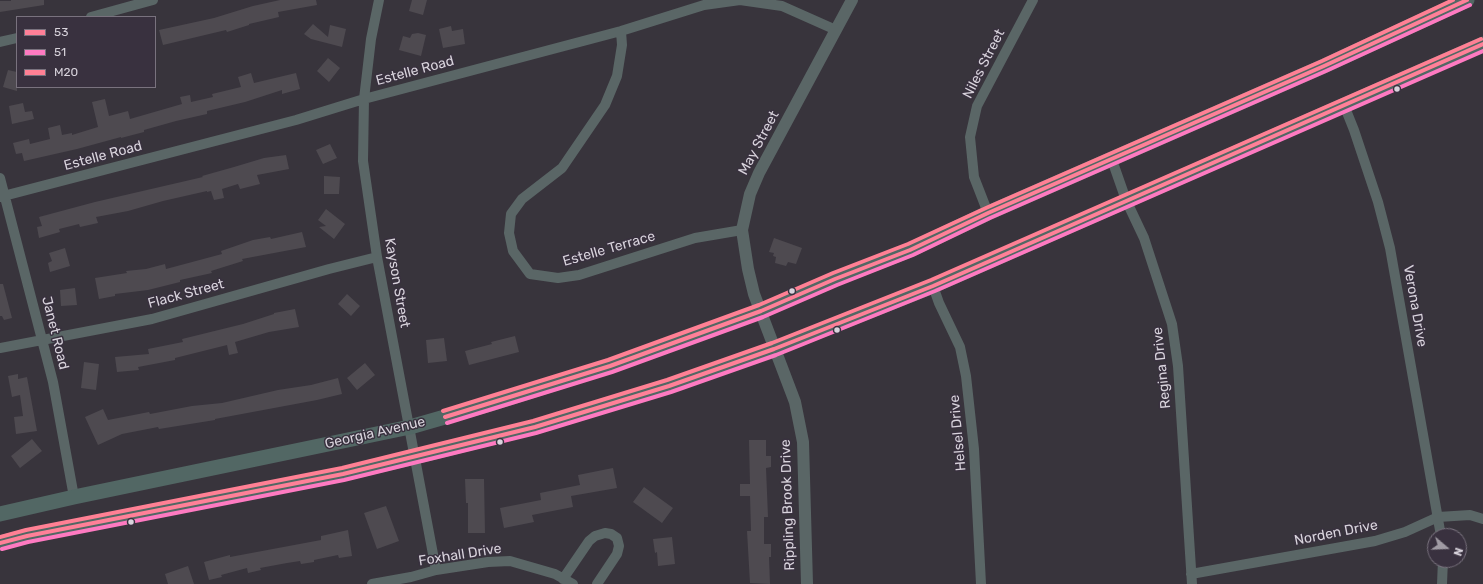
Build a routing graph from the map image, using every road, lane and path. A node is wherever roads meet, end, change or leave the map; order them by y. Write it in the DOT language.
graph roads {
  1 [pos="153,0"];
  2 [pos="379,0"];
  3 [pos="852,0"];
  4 [pos="1033,0"];
  5 [pos="1467,0"];
  6 [pos="95,16"];
  7 [pos="836,30"];
  8 [pos="621,31"];
  9 [pos="16,38"];
  10 [pos="0,42"];
  11 [pos="1483,44"];
  12 [pos="364,98"];
  13 [pos="1344,105"];
  14 [pos="1112,160"];
  15 [pos="0,178"];
  16 [pos="2,196"];
  17 [pos="1126,200"];
  18 [pos="988,213"];
  19 [pos="742,230"];
  20 [pos="377,257"];
  21 [pos="933,286"];
  22 [pos="761,311"];
  23 [pos="42,340"];
  24 [pos="0,348"];
  25 [pos="774,349"];
  26 [pos="410,427"];
  27 [pos="414,457"];
  28 [pos="74,497"];
  29 [pos="0,514"];
  30 [pos="1438,516"];
  31 [pos="1483,519"];
  32 [pos="1440,528"];
  33 [pos="0,543"];
  34 [pos="1443,568"];
  35 [pos="436,570"];
  36 [pos="563,579"];
  37 [pos="1192,579"];
  38 [pos="372,584"];
  39 [pos="573,584"];
  40 [pos="597,584"];
  41 [pos="806,584"];
  42 [pos="981,584"];
  43 [pos="1442,584"];
  1 -- 6 [label="street"];
  2 -- 12 [label="street, Kayson Street"];
  3 -- 7 [label="street, May Street"];
  4 -- 18 [label="street, Niles Street"];
  5 -- 14 [label="main road, Georgia Avenue"];
  7 -- 8 [label="street, Estelle Road"];
  7 -- 19 [label="street, May Street"];
  8 -- 12 [label="street, Estelle Road"];
  8 -- 19 [label="street, Estelle Terrace"];
  9 -- 10 [label="street"];
  11 -- 13 [label="main road"];
  12 -- 16 [label="street, Estelle Road"];
  12 -- 20 [label="street, Kayson Street"];
  13 -- 17 [label="main road"];
  13 -- 30 [label="street, Verona Drive"];
  14 -- 17 [label="street, Regina Drive"];
  14 -- 18 [label="main road, Georgia Avenue"];
  15 -- 16 [label="street, Janet Road"];
  16 -- 23 [label="street, Janet Road"];
  17 -- 21 [label="main road"];
  17 -- 37 [label="street, Regina Drive"];
  18 -- 22 [label="main road, Georgia Avenue"];
  19 -- 22 [label="street, May Street"];
  20 -- 23 [label="street, Flack Street"];
  20 -- 26 [label="street, Kayson Street"];
  21 -- 25 [label="main road"];
  21 -- 42 [label="street, Helsel Drive"];
  22 -- 25 [label="street, Rippling Brook Drive"];
  22 -- 26 [label="main road, Georgia Avenue"];
  23 -- 24 [label="street, Flack Street"];
  23 -- 28 [label="street, Janet Road"];
  25 -- 27 [label="main road"];
  25 -- 41 [label="street, Rippling Brook Drive"];
  26 -- 27 [label="street, Kayson Street"];
  26 -- 28 [label="main road, Georgia Avenue"];
  27 -- 33 [label="main road"];
  27 -- 35 [label="street, Kayson Street"];
  28 -- 29 [label="main road, Georgia Avenue"];
  30 -- 31 [label="street, Norden Drive"];
  30 -- 32 [label="street, Verona Drive"];
  30 -- 37 [label="street, Norden Drive"];
  34 -- 43 [label="street"];
  35 -- 36 [label="street, Foxhall Drive"];
  35 -- 38 [label="street, Foxhall Drive"];
  36 -- 39 [label="street, Foxhall Drive"];
  36 -- 40 [label="street"];
}
